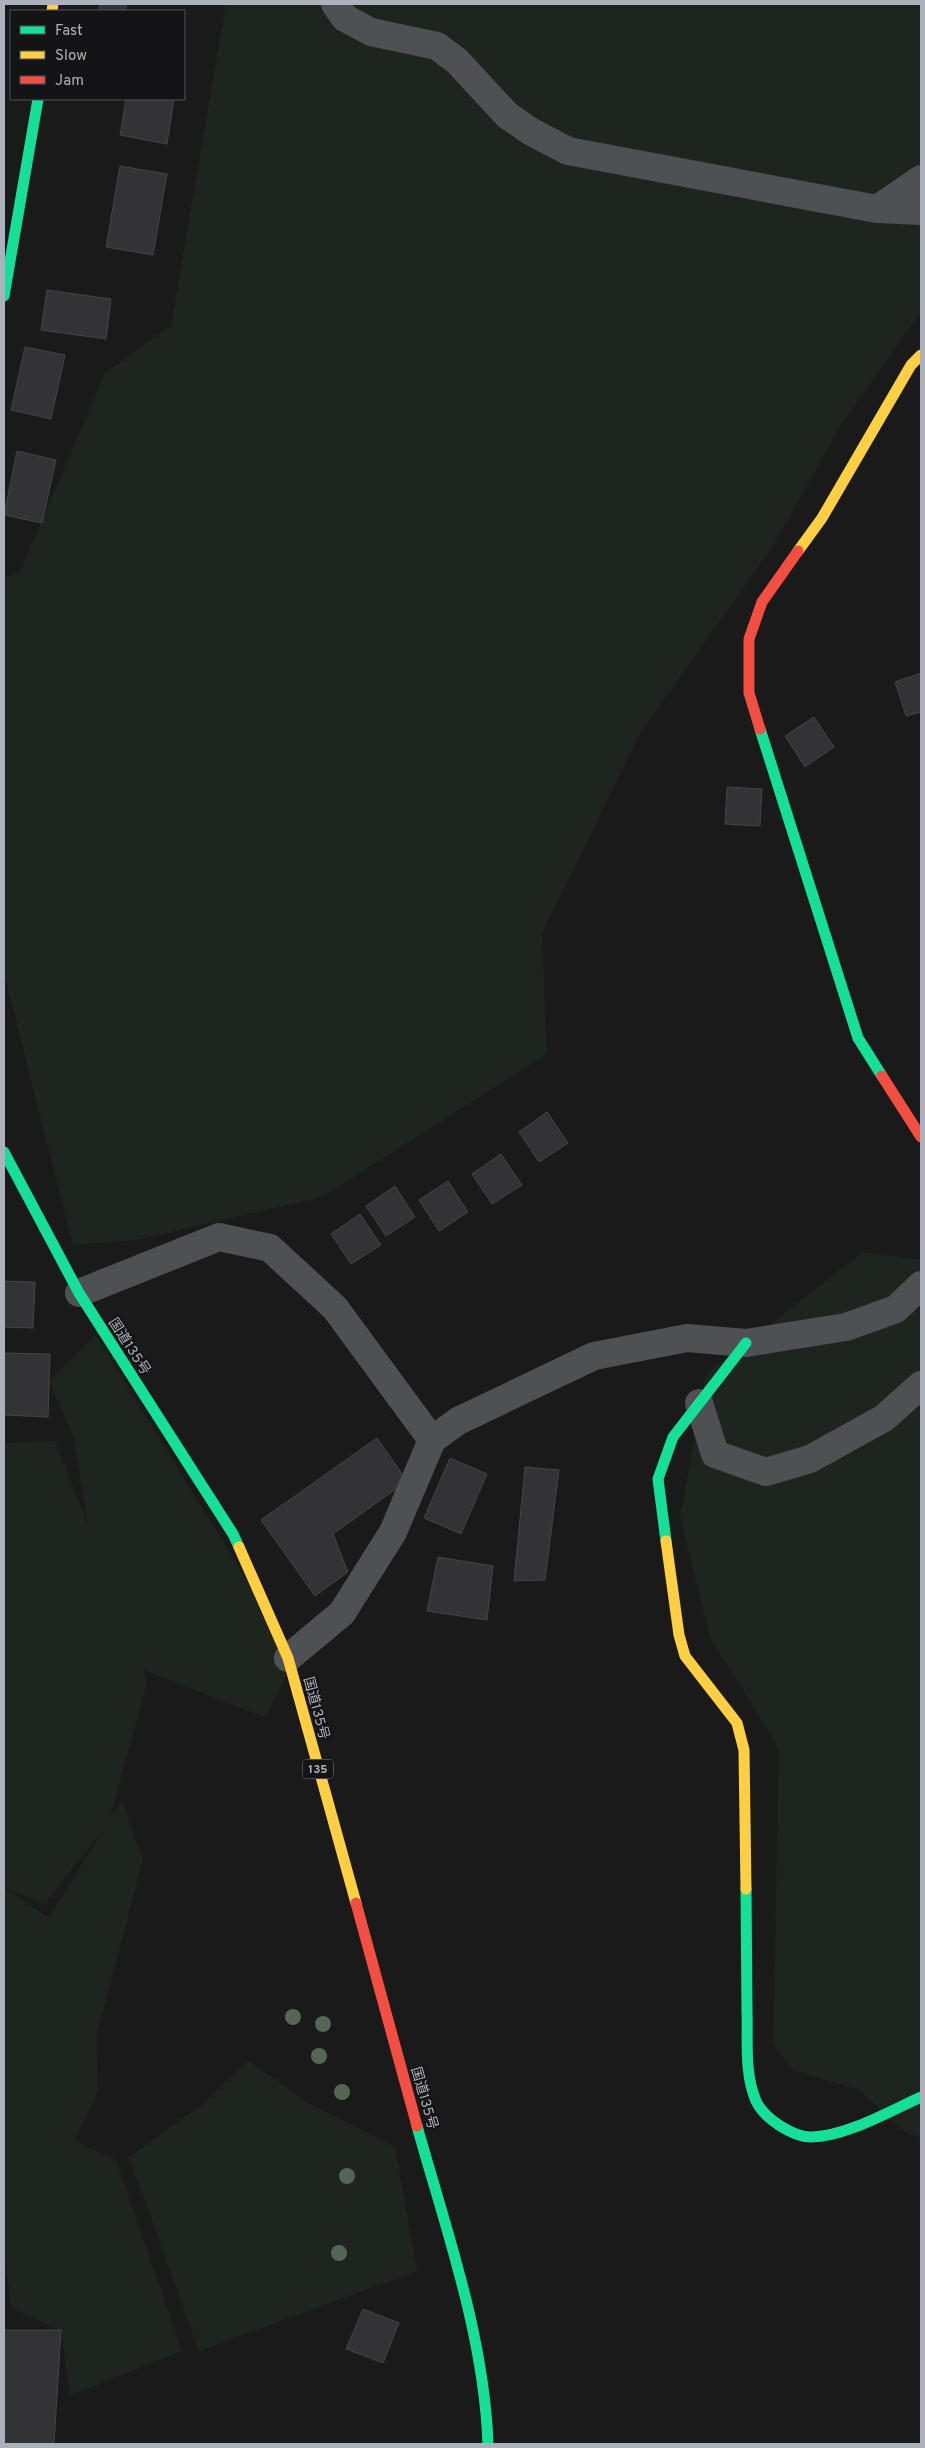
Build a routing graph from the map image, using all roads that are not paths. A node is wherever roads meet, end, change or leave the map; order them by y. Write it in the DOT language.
graph roads {
  1 [pos="334,4"];
  2 [pos="38,100"];
  3 [pos="921,179"];
  4 [pos="877,209"];
  5 [pos="921,211"];
  6 [pos="4,296"];
  7 [pos="921,355"];
  8 [pos="921,1137"];
  9 [pos="4,1152"];
  10 [pos="921,1285"];
  11 [pos="79,1293"];
  12 [pos="746,1343"];
  13 [pos="921,1385"];
  14 [pos="699,1403"];
  15 [pos="432,1440"];
  16 [pos="288,1658"];
  17 [pos="921,2097"];
  18 [pos="488,2444"];
  1 -- 4 [label="street"];
  2 -- 6 [label="main road"];
  3 -- 4 [label="street"];
  4 -- 5 [label="street"];
  7 -- 8 [label="main road"];
  9 -- 11 [label="main road, 国道135号 / 135"];
  10 -- 12 [label="street"];
  11 -- 15 [label="street"];
  11 -- 16 [label="main road, 国道135号 / 135"];
  12 -- 14 [label="main road"];
  12 -- 15 [label="street"];
  13 -- 14 [label="street"];
  14 -- 17 [label="main road"];
  15 -- 16 [label="street"];
  16 -- 18 [label="main road, 国道135号 / 135"];
}
